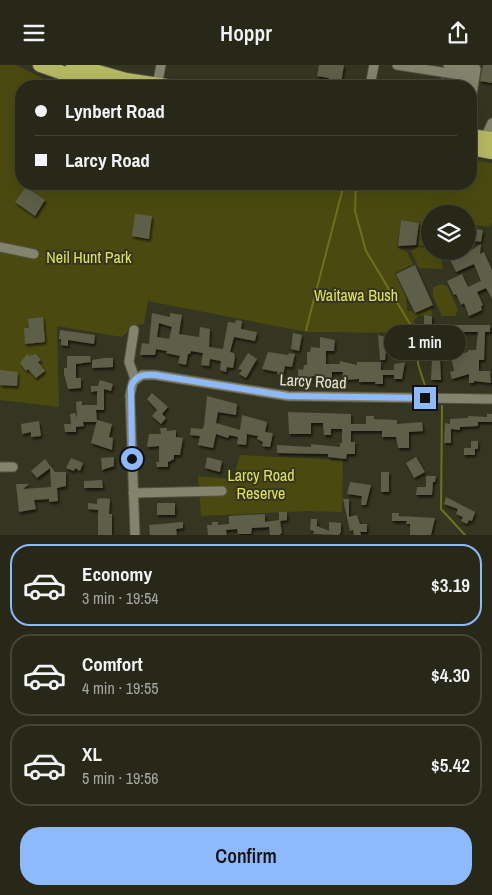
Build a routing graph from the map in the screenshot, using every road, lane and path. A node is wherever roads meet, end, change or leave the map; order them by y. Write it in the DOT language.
graph roads {
  1 [pos="40,65"];
  2 [pos="76,65"];
  3 [pos="160,65"];
  4 [pos="374,65"];
  5 [pos="397,65"];
  6 [pos="448,65"];
  7 [pos="52,68"];
  8 [pos="84,80"];
  9 [pos="126,80"];
  10 [pos="162,80"];
  11 [pos="371,80"];
  12 [pos="466,80"];
  13 [pos="474,80"];
  14 [pos="492,123"];
  15 [pos="483,137"];
  16 [pos="477,149"];
  17 [pos="492,152"];
  18 [pos="0,247"];
  19 [pos="34,254"];
  20 [pos="134,331"];
  21 [pos="135,379"];
  22 [pos="492,399"];
  23 [pos="0,467"];
  24 [pos="13,467"];
  25 [pos="222,491"];
  26 [pos="133,493"];
  27 [pos="135,535"];
  1 -- 7 [label="highway"];
  2 -- 9 [label="highway"];
  3 -- 10 [label="street"];
  4 -- 11 [label="street"];
  5 -- 12 [label="street"];
  6 -- 13 [label="street"];
  7 -- 8 [label="highway"];
  14 -- 15 [label="street"];
  16 -- 17 [label="highway"];
  18 -- 19 [label="street"];
  20 -- 21 [label="street"];
  21 -- 22 [label="street, Larcy Road"];
  21 -- 26 [label="street"];
  23 -- 24 [label="street"];
  25 -- 26 [label="street"];
  26 -- 27 [label="street"];
}
